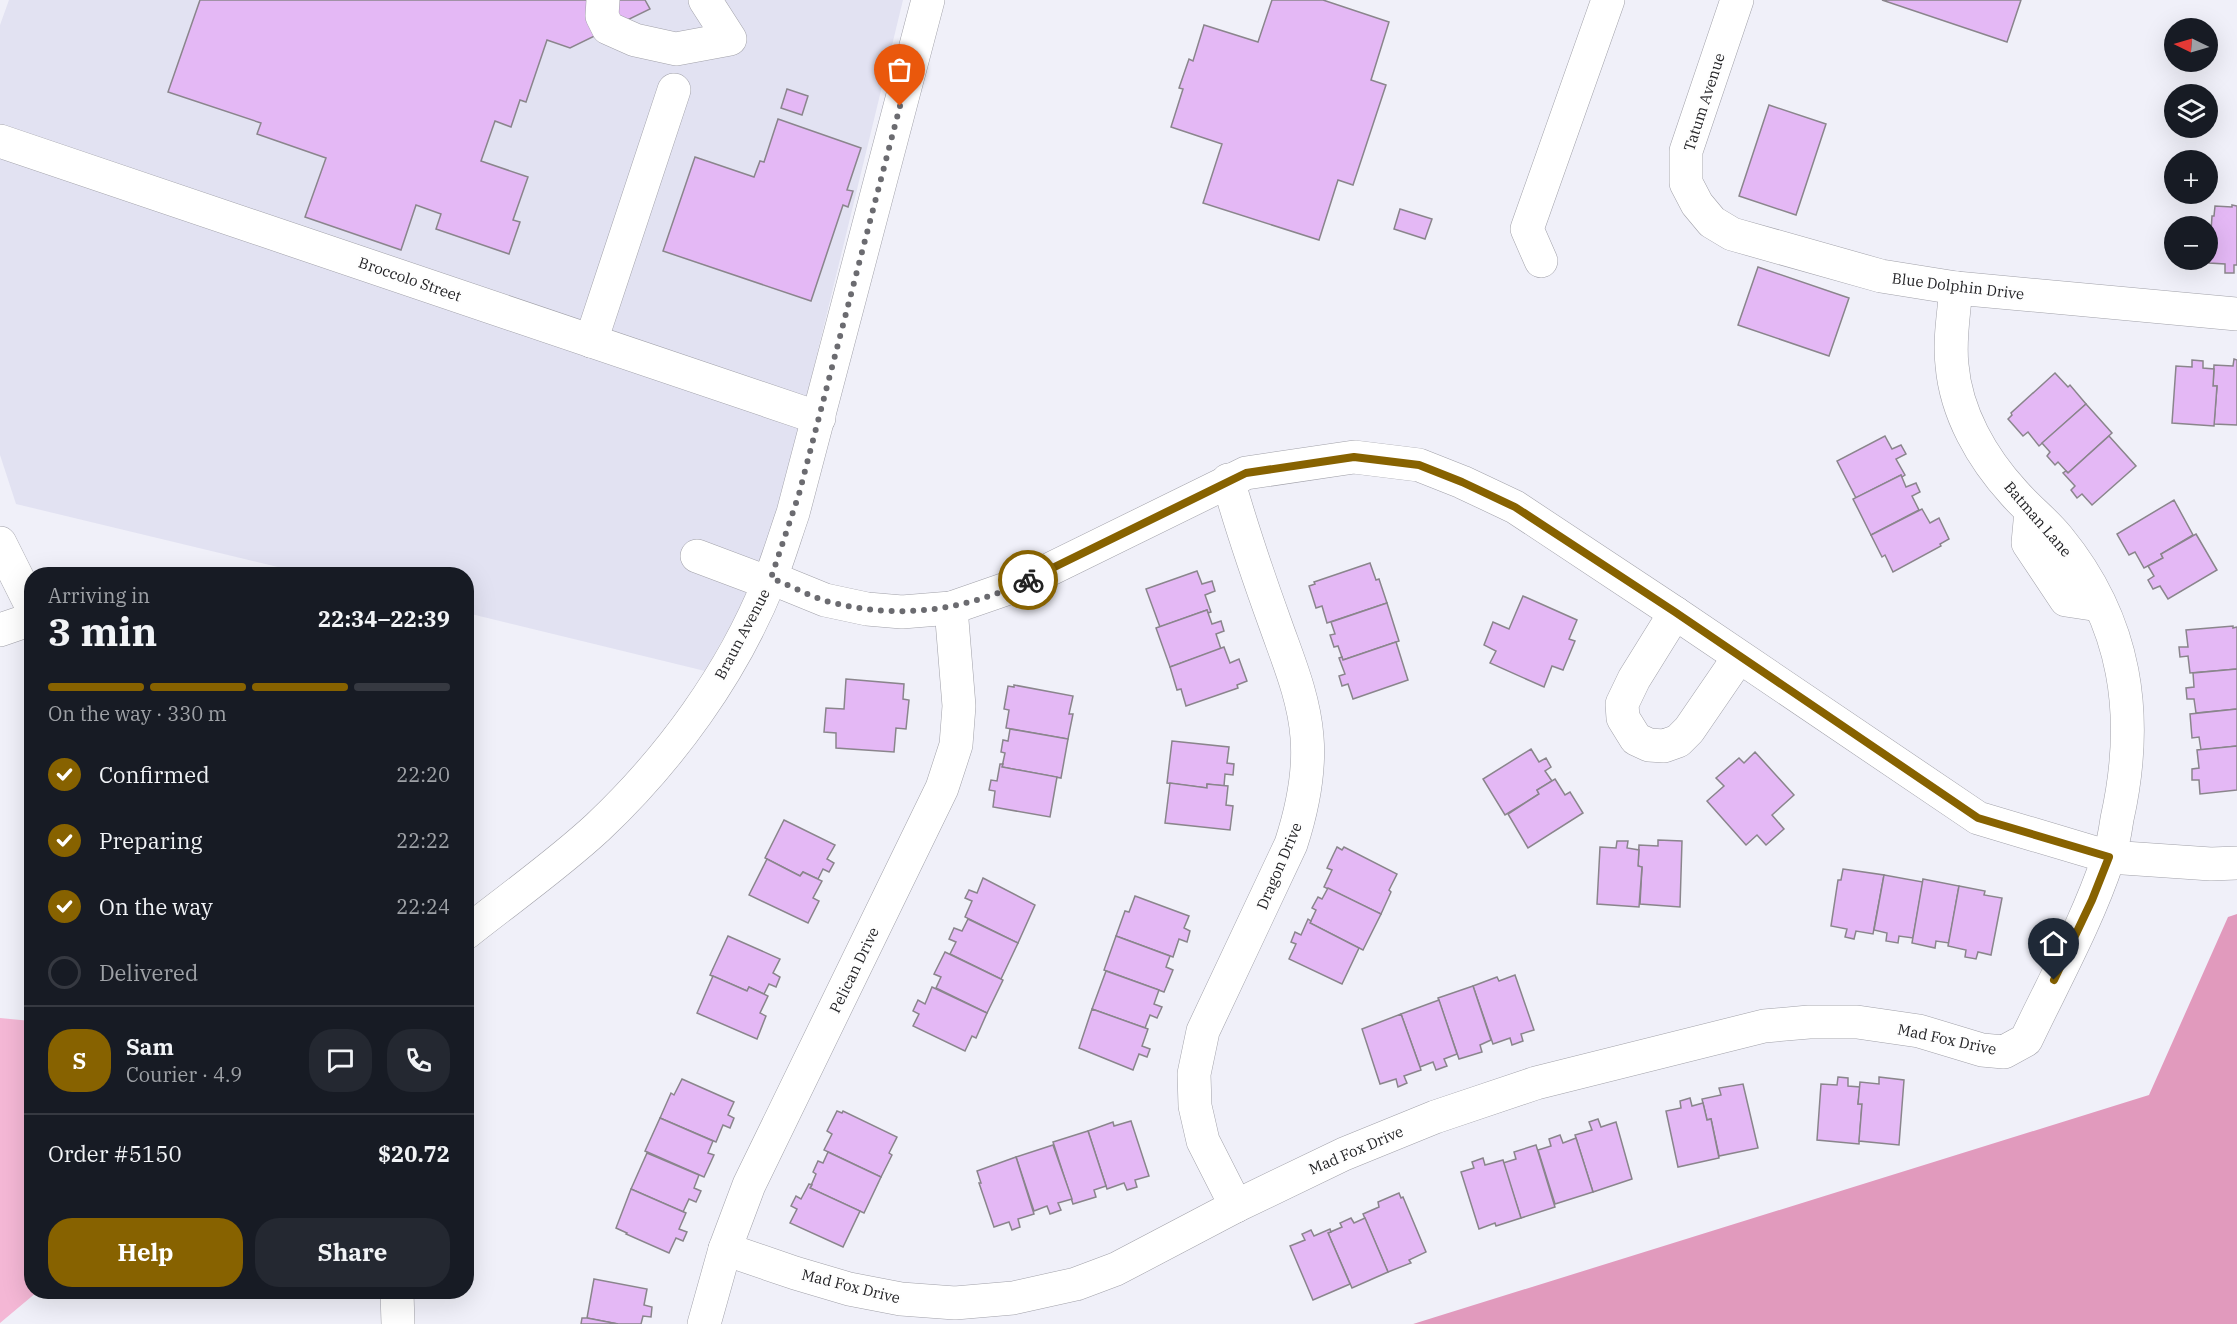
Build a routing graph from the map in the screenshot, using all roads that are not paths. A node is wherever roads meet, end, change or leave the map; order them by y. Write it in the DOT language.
graph roads {
  1 [pos="603,0"];
  2 [pos="705,0"];
  3 [pos="928,0"];
  4 [pos="1608,0"];
  5 [pos="1737,0"];
  6 [pos="674,90"];
  7 [pos="0,141"];
  8 [pos="1697,204"];
  9 [pos="1541,261"];
  10 [pos="1956,288"];
  11 [pos="2237,314"];
  12 [pos="591,341"];
  13 [pos="819,418"];
  14 [pos="1228,480"];
  15 [pos="0,543"];
  16 [pos="697,556"];
  17 [pos="770,580"];
  18 [pos="24,591"];
  19 [pos="951,608"];
  20 [pos="1675,612"];
  21 [pos="24,622"];
  22 [pos="0,630"];
  23 [pos="1739,657"];
  24 [pos="2109,857"];
  25 [pos="2237,863"];
  26 [pos="474,927"];
  27 [pos="2004,1052"];
  28 [pos="1236,1206"];
  29 [pos="725,1249"];
  30 [pos="397,1299"];
  31 [pos="398,1324"];
  32 [pos="704,1324"];
  1 -- 2 [label="street"];
  3 -- 13 [label="street, Braun Avenue"];
  4 -- 9 [label="street"];
  5 -- 8 [label="street, Tatum Avenue"];
  6 -- 12 [label="street"];
  7 -- 12 [label="street, Broccolo Street"];
  8 -- 10 [label="street, Blue Dolphin Drive"];
  10 -- 11 [label="street, Blue Dolphin Drive"];
  10 -- 24 [label="street, Batman Lane"];
  12 -- 13 [label="street, Broccolo Street"];
  13 -- 17 [label="street, Braun Avenue"];
  14 -- 19 [label="street"];
  14 -- 20 [label="street"];
  14 -- 28 [label="street, Dragon Drive"];
  15 -- 18 [label="street"];
  16 -- 17 [label="street"];
  17 -- 19 [label="street"];
  17 -- 26 [label="street, Braun Avenue"];
  19 -- 29 [label="street, Pelican Drive"];
  20 -- 23 [label="street"];
  20 -- 23 [label="street"];
  21 -- 22 [label="street"];
  23 -- 24 [label="street"];
  24 -- 25 [label="street"];
  24 -- 27 [label="street, Batman Lane"];
  27 -- 28 [label="street, Mad Fox Drive"];
  28 -- 29 [label="street, Mad Fox Drive"];
  29 -- 32 [label="street, Pelican Drive"];
  30 -- 31 [label="street"];
}
